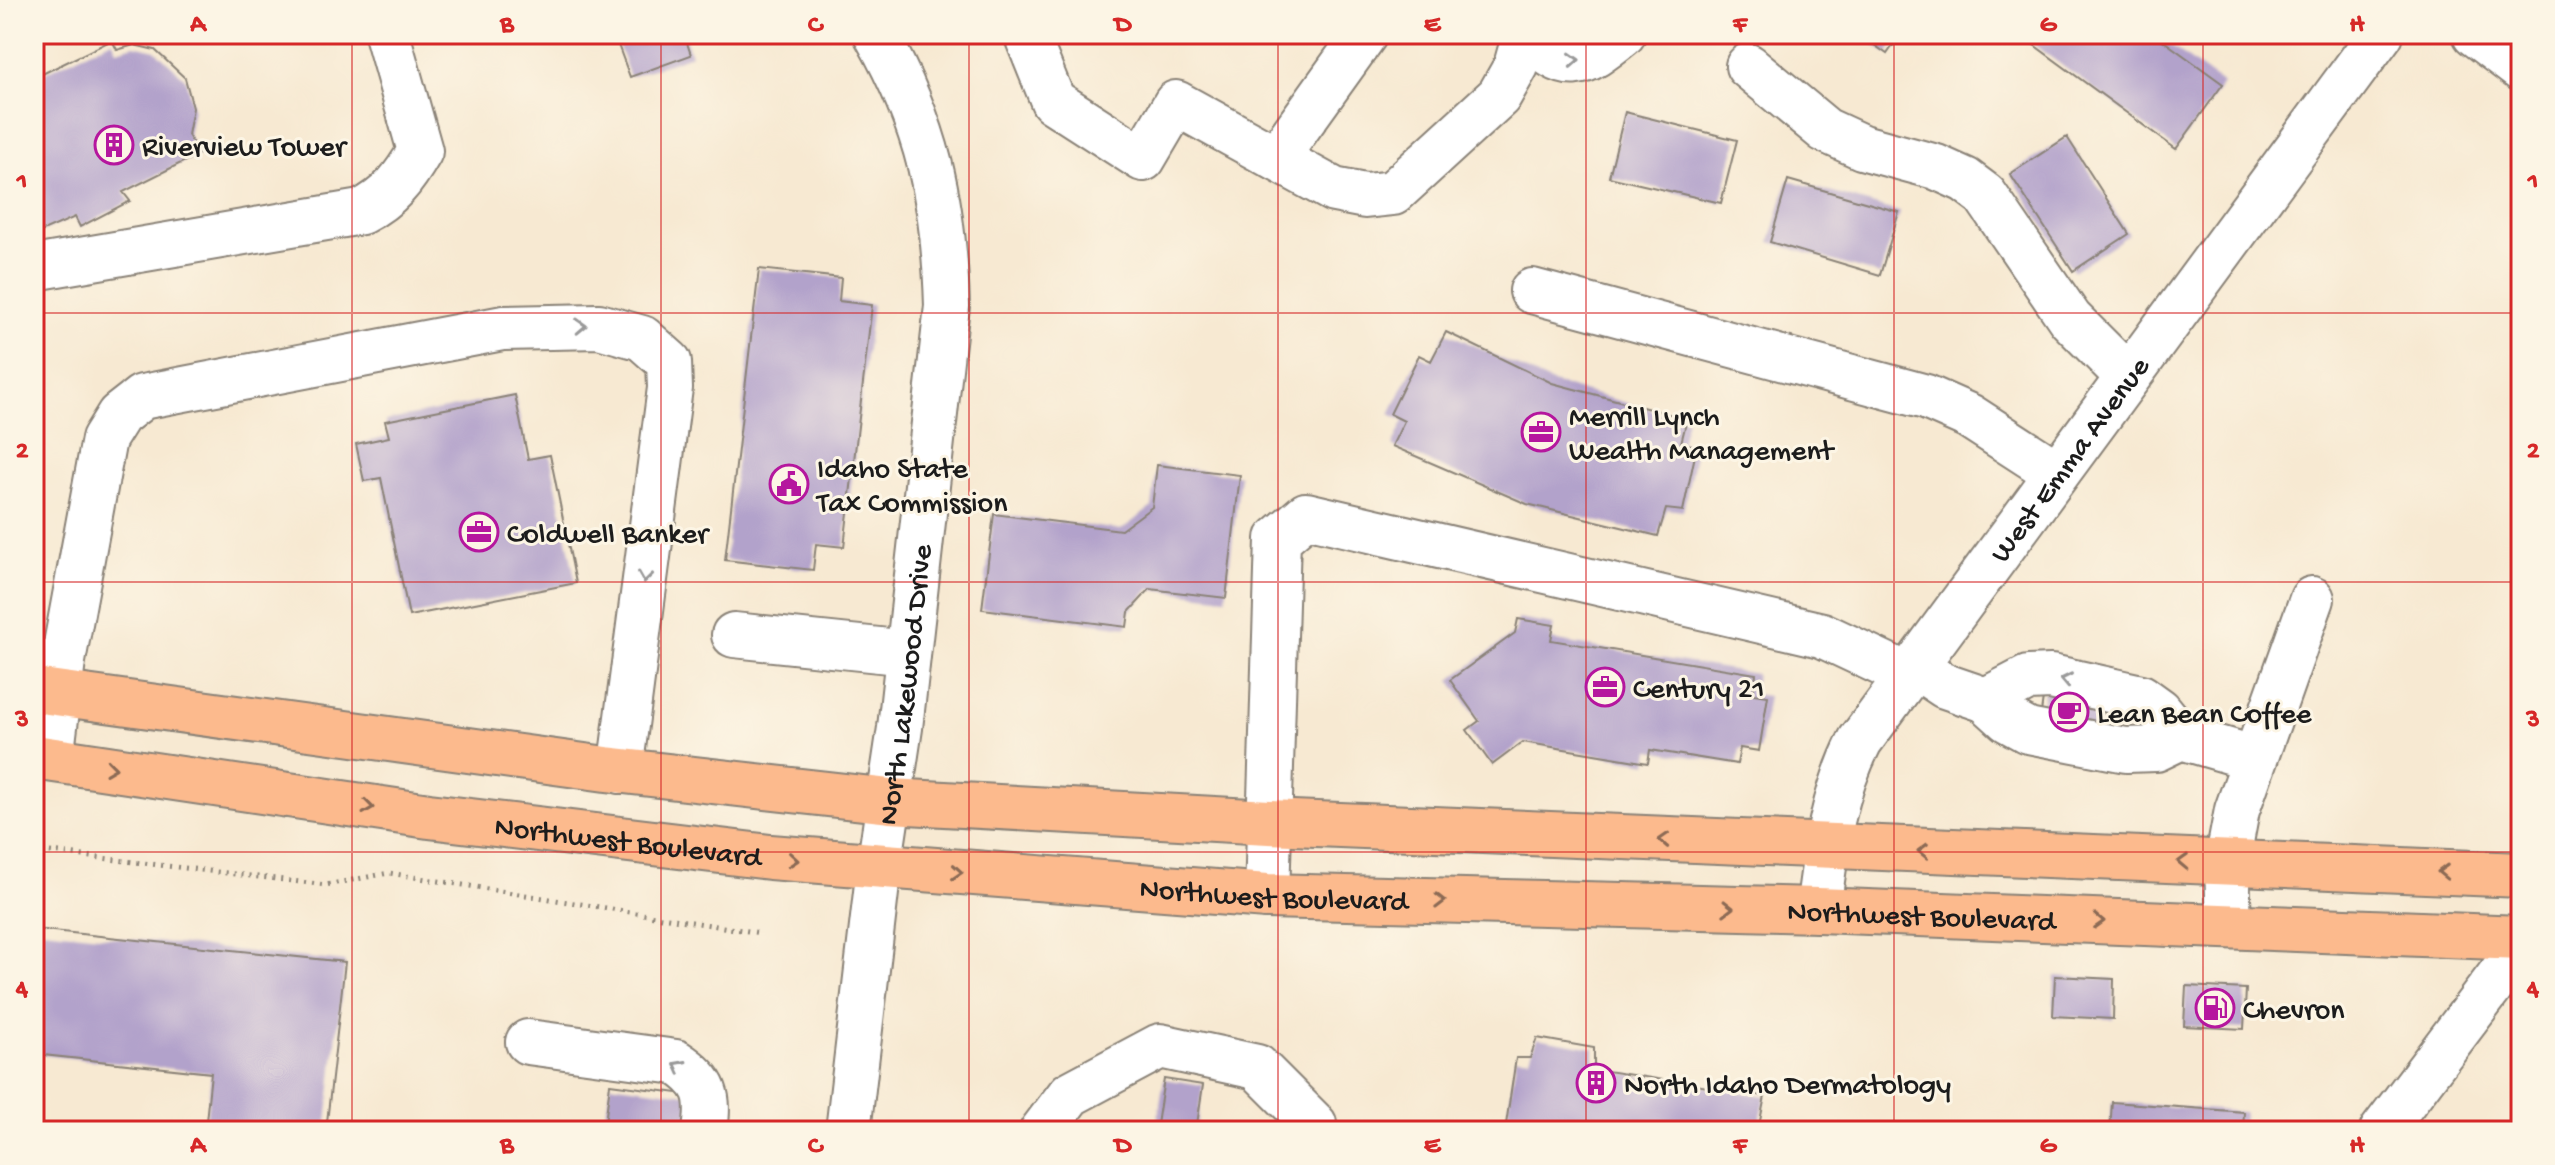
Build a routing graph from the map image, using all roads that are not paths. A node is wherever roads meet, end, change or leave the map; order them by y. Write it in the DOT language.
graph roads {
  1 [pos="387,34"];
  2 [pos="876,34"];
  3 [pos="1026,34"];
  4 [pos="1365,34"];
  5 [pos="1526,34"];
  6 [pos="1623,34"];
  7 [pos="2381,34"];
  8 [pos="2475,34"];
  9 [pos="1748,66"];
  10 [pos="2521,69"];
  11 [pos="1276,158"];
  12 [pos="34,268"];
  13 [pos="1532,291"];
  14 [pos="2127,376"];
  15 [pos="2057,473"];
  16 [pos="2312,599"];
  17 [pos="734,635"];
  18 [pos="908,653"];
  19 [pos="1912,671"];
  20 [pos="47,692"];
  21 [pos="1986,700"];
  22 [pos="2181,737"];
  23 [pos="43,758"];
  24 [pos="2253,758"];
  25 [pos="620,771"];
  26 [pos="890,801"];
  27 [pos="1269,822"];
  28 [pos="1826,847"];
  29 [pos="2227,863"];
  30 [pos="879,867"];
  31 [pos="2521,875"];
  32 [pos="1267,896"];
  33 [pos="1818,910"];
  34 [pos="2229,926"];
  35 [pos="2521,938"];
  36 [pos="2521,947"];
  37 [pos="528,1042"];
  38 [pos="705,1131"];
  39 [pos="848,1131"];
  40 [pos="1042,1131"];
  41 [pos="1313,1131"];
  42 [pos="2382,1131"];
  1 -- 12 [label="street"];
  2 -- 18 [label="street, North Lakewood Drive"];
  3 -- 11 [label="street"];
  4 -- 11 [label="street"];
  5 -- 6 [label="street, one-way"];
  5 -- 11 [label="street"];
  7 -- 14 [label="street, West Emma Avenue"];
  8 -- 10 [label="street"];
  9 -- 14 [label="street"];
  13 -- 15 [label="street"];
  14 -- 15 [label="street, West Emma Avenue"];
  15 -- 19 [label="street, West Emma Avenue"];
  16 -- 24 [label="street"];
  17 -- 18 [label="street"];
  18 -- 26 [label="street, North Lakewood Drive"];
  19 -- 21 [label="street"];
  19 -- 27 [label="street"];
  19 -- 28 [label="street, West Emma Avenue"];
  20 -- 23 [label="street"];
  20 -- 25 [label="main road, Northwest Boulevard"];
  20 -- 25 [label="street, one-way"];
  21 -- 22 [label="street"];
  22 -- 21 [label="street, one-way"];
  22 -- 24 [label="street"];
  23 -- 30 [label="main road, Northwest Boulevard, one-way"];
  24 -- 29 [label="street"];
  25 -- 26 [label="main road, Northwest Boulevard"];
  26 -- 27 [label="main road, Northwest Boulevard"];
  26 -- 30 [label="street, North Lakewood Drive"];
  28 -- 27 [label="main road, Northwest Boulevard, one-way"];
  27 -- 32 [label="street"];
  29 -- 28 [label="main road, Northwest Boulevard, one-way"];
  28 -- 33 [label="street, West Emma Avenue"];
  31 -- 29 [label="main road, Northwest Boulevard, one-way"];
  29 -- 34 [label="street"];
  30 -- 32 [label="main road, Northwest Boulevard, one-way"];
  30 -- 39 [label="street, North Lakewood Drive"];
  32 -- 33 [label="main road, Northwest Boulevard, one-way"];
  33 -- 34 [label="main road, Northwest Boulevard, one-way"];
  34 -- 35 [label="main road, Northwest Boulevard"];
  36 -- 42 [label="street"];
  38 -- 37 [label="street, one-way"];
  40 -- 41 [label="street"];
}
